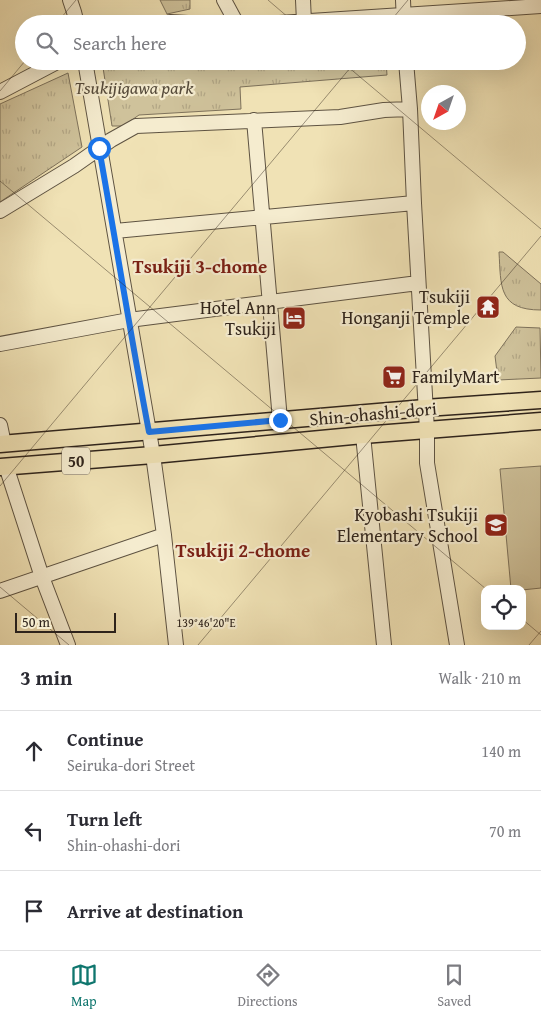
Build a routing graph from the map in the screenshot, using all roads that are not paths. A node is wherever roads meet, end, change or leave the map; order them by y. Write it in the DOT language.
graph roads {
  1 [pos="70,0"];
  2 [pos="224,0"];
  3 [pos="303,0"];
  4 [pos="403,0"];
  5 [pos="473,5"];
  6 [pos="541,6"];
  7 [pos="75,15"];
  8 [pos="232,15"];
  9 [pos="304,15"];
  10 [pos="404,15"];
  11 [pos="427,15"];
  12 [pos="42,70"];
  13 [pos="86,70"];
  14 [pos="407,70"];
  15 [pos="0,92"];
  16 [pos="410,109"];
  17 [pos="254,120"];
  18 [pos="99,148"];
  19 [pos="414,203"];
  20 [pos="0,212"];
  21 [pos="262,218"];
  22 [pos="115,231"];
  23 [pos="418,282"];
  24 [pos="270,302"];
  25 [pos="129,320"];
  26 [pos="0,344"];
  27 [pos="541,400"];
  28 [pos="425,408"];
  29 [pos="280,420"];
  30 [pos="541,421"];
  31 [pos="0,425"];
  32 [pos="427,430"];
  33 [pos="149,432"];
  34 [pos="362,435"];
  35 [pos="2,444"];
  36 [pos="153,455"];
  37 [pos="3,467"];
  38 [pos="164,535"];
  39 [pos="42,577"];
  40 [pos="0,591"];
  41 [pos="68,645"];
  42 [pos="176,645"];
  43 [pos="384,645"];
  44 [pos="457,645"];
  1 -- 7 [label="street"];
  2 -- 8 [label="street"];
  3 -- 9 [label="street"];
  4 -- 10 [label="street"];
  5 -- 6 [label="street"];
  5 -- 11 [label="street"];
  12 -- 15 [label="street"];
  13 -- 18 [label="street"];
  14 -- 16 [label="street"];
  16 -- 17 [label="street"];
  16 -- 19 [label="street"];
  17 -- 18 [label="street"];
  17 -- 21 [label="street"];
  18 -- 20 [label="street"];
  18 -- 22 [label="street"];
  19 -- 21 [label="street"];
  19 -- 23 [label="street"];
  21 -- 22 [label="street"];
  21 -- 24 [label="street"];
  22 -- 25 [label="street"];
  23 -- 24 [label="street"];
  23 -- 28 [label="street"];
  24 -- 25 [label="street"];
  24 -- 29 [label="street"];
  25 -- 26 [label="street"];
  25 -- 33 [label="street"];
  27 -- 28 [label="main road, Shin-ohashi-dori / 50"];
  28 -- 29 [label="main road, Shin-ohashi-dori / 50"];
  28 -- 32 [label="street"];
  29 -- 33 [label="main road, Shin-ohashi-dori / 50"];
  30 -- 32 [label="main road, Shin-ohashi-dori / 50"];
  31 -- 35 [label="street"];
  32 -- 34 [label="main road, Shin-ohashi-dori / 50"];
  32 -- 44 [label="street"];
  33 -- 35 [label="main road, Shin-ohashi-dori / 50"];
  33 -- 36 [label="street"];
  34 -- 36 [label="main road, Shin-ohashi-dori / 50"];
  34 -- 43 [label="street"];
  36 -- 37 [label="main road, Shin-ohashi-dori / 50"];
  36 -- 38 [label="street"];
  37 -- 39 [label="street"];
  38 -- 39 [label="street"];
  38 -- 42 [label="street"];
  39 -- 40 [label="street"];
  39 -- 41 [label="street"];
}
